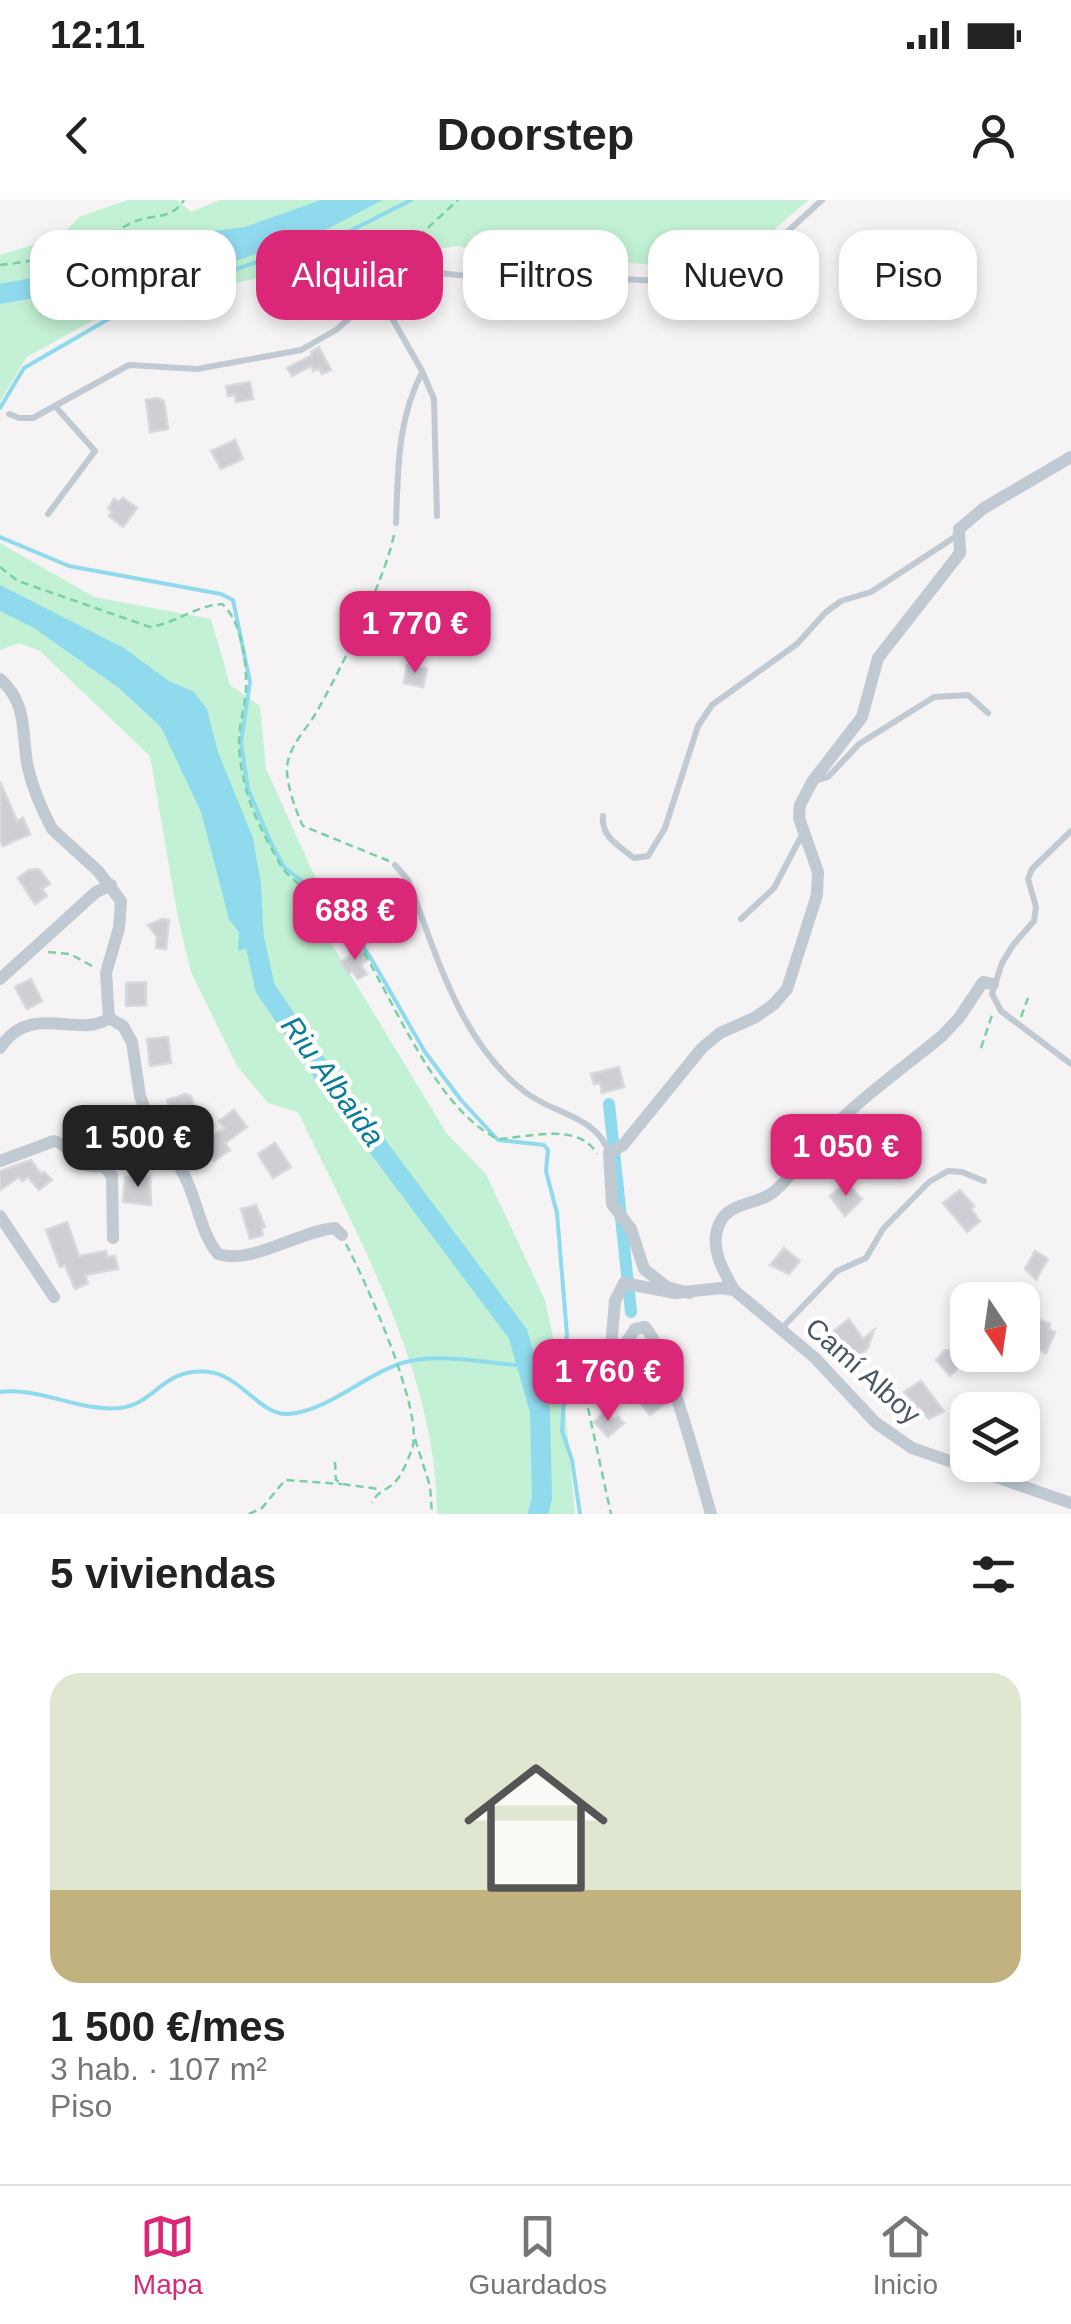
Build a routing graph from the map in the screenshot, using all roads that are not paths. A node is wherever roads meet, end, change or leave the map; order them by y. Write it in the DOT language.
graph roads {
  1 [pos="822,200"];
  2 [pos="443,273"];
  3 [pos="347,320"];
  4 [pos="393,320"];
  5 [pos="422,371"];
  6 [pos="55,406"];
  7 [pos="9,414"];
  8 [pos="1071,457"];
  9 [pos="48,514"];
  10 [pos="438,516"];
  11 [pos="396,523"];
  12 [pos="960,534"];
  13 [pos="0,679"];
  14 [pos="988,713"];
  15 [pos="812,782"];
  16 [pos="603,816"];
  17 [pos="1071,831"];
  18 [pos="804,832"];
  19 [pos="395,865"];
  20 [pos="111,885"];
  21 [pos="740,918"];
  22 [pos="0,979"];
  23 [pos="992,989"];
  24 [pos="110,1018"];
  25 [pos="0,1048"];
  26 [pos="1071,1064"];
  27 [pos="160,1149"];
  28 [pos="609,1153"];
  29 [pos="0,1161"];
  30 [pos="103,1165"];
  31 [pos="984,1181"];
  32 [pos="0,1216"];
  33 [pos="342,1235"];
  34 [pos="114,1238"];
  35 [pos="734,1290"];
  36 [pos="689,1293"];
  37 [pos="54,1297"];
  38 [pos="780,1330"];
  39 [pos="609,1370"];
  40 [pos="586,1396"];
  41 [pos="1071,1504"];
  42 [pos="711,1514"];
  1 -- 2 [label="lane"];
  3 -- 6 [label="lane"];
  4 -- 5 [label="lane"];
  5 -- 10 [label="lane"];
  5 -- 11 [label="lane"];
  6 -- 7 [label="lane"];
  6 -- 9 [label="lane"];
  8 -- 12 [label="street"];
  12 -- 15 [label="street"];
  12 -- 16 [label="lane"];
  13 -- 20 [label="street"];
  14 -- 15 [label="lane"];
  15 -- 18 [label="street"];
  17 -- 23 [label="lane"];
  18 -- 21 [label="lane"];
  18 -- 28 [label="street"];
  19 -- 28 [label="lane"];
  20 -- 22 [label="street"];
  20 -- 24 [label="street"];
  23 -- 26 [label="lane"];
  23 -- 35 [label="street"];
  24 -- 25 [label="street"];
  24 -- 27 [label="street"];
  27 -- 30 [label="street"];
  27 -- 33 [label="street"];
  28 -- 36 [label="street"];
  29 -- 30 [label="street"];
  30 -- 34 [label="street"];
  31 -- 38 [label="lane"];
  32 -- 37 [label="street"];
  35 -- 36 [label="street"];
  35 -- 38 [label="street, Camí Alboy"];
  36 -- 39 [label="street"];
  38 -- 41 [label="street, Camí Alboy"];
  39 -- 40 [label="street"];
  39 -- 42 [label="street"];
}
